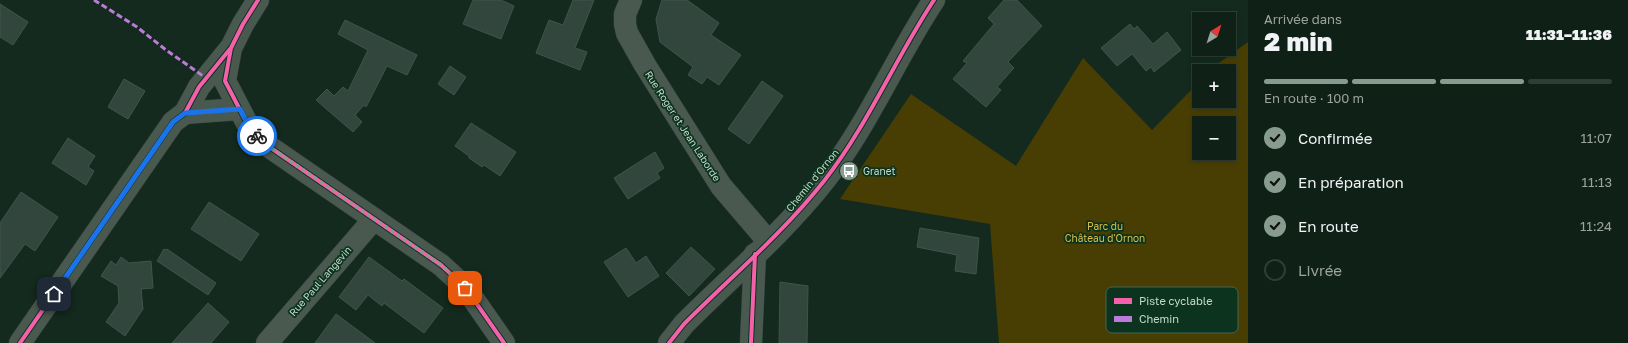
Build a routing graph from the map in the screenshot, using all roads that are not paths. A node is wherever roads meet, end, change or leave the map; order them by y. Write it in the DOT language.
graph roads {
  1 [pos="258,0"];
  2 [pos="631,0"];
  3 [pos="934,0"];
  4 [pos="231,48"];
  5 [pos="240,109"];
  6 [pos="185,113"];
  7 [pos="374,219"];
  8 [pos="762,248"];
  9 [pos="20,343"];
  10 [pos="267,343"];
  11 [pos="504,343"];
  12 [pos="669,343"];
  13 [pos="751,343"];
  1 -- 4 [label="street"];
  2 -- 8 [label="street, Rue Roger et Jean Laborde"];
  3 -- 8 [label="street, Chemin d'Ornon"];
  4 -- 5 [label="street"];
  4 -- 6 [label="street"];
  5 -- 6 [label="street"];
  5 -- 7 [label="street"];
  6 -- 9 [label="street"];
  7 -- 10 [label="street, Rue Paul Langevin"];
  7 -- 11 [label="street"];
  8 -- 12 [label="street, Chemin d'Ornon"];
  8 -- 13 [label="street"];
}
